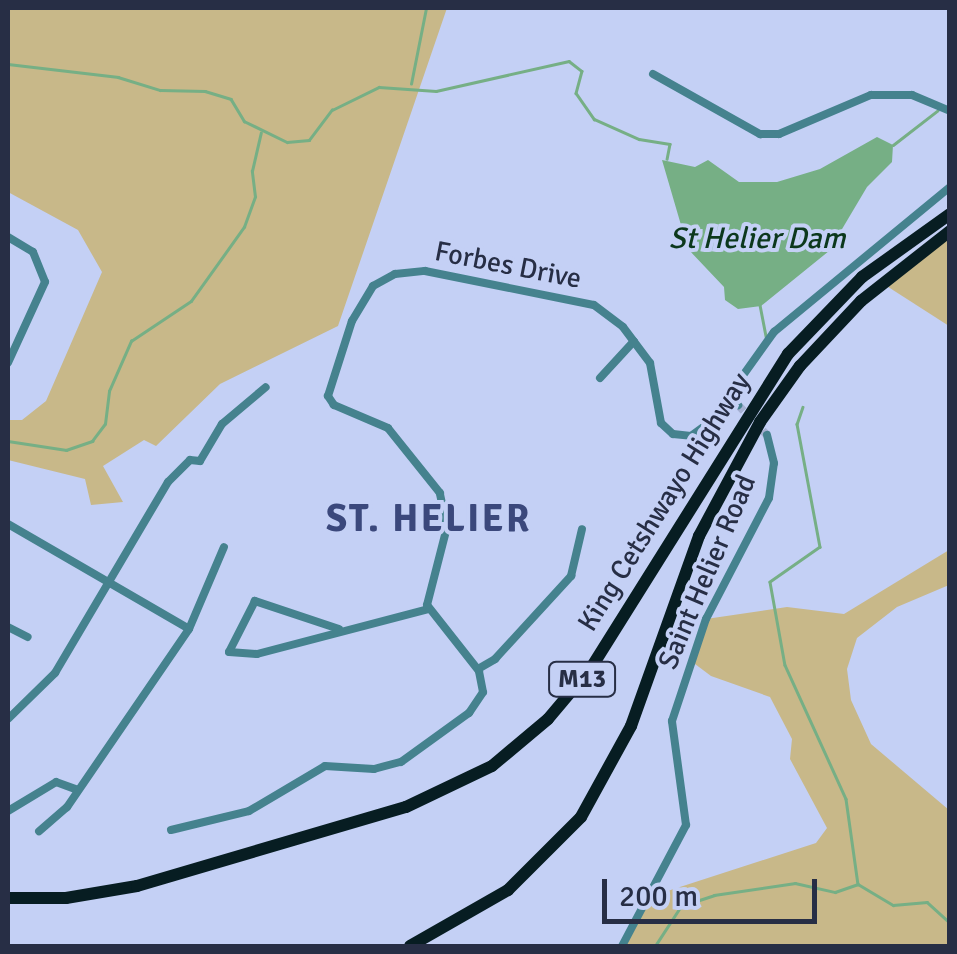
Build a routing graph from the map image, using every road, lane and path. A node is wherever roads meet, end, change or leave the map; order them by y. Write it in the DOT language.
graph roads {
  1 [pos="653,74"];
  2 [pos="950,111"];
  3 [pos="950,187"];
  4 [pos="950,214"];
  5 [pos="950,231"];
  6 [pos="8,237"];
  7 [pos="634,341"];
  8 [pos="8,363"];
  9 [pos="600,378"];
  10 [pos="266,387"];
  11 [pos="728,393"];
  12 [pos="738,405"];
  13 [pos="767,436"];
  14 [pos="8,524"];
  15 [pos="582,530"];
  16 [pos="224,547"];
  17 [pos="106,582"];
  18 [pos="428,609"];
  19 [pos="8,627"];
  20 [pos="188,628"];
  21 [pos="339,629"];
  22 [pos="28,637"];
  23 [pos="478,669"];
  24 [pos="8,720"];
  25 [pos="78,790"];
  26 [pos="9,807"];
  27 [pos="171,830"];
  28 [pos="39,832"];
  29 [pos="8,898"];
  30 [pos="410,946"];
  31 [pos="622,946"];
  1 -- 2 [label="street"];
  3 -- 11 [label="street"];
  4 -- 29 [label="highway, King Cetshwayo Highway / M13"];
  5 -- 30 [label="highway, King Cetshwayo Highway / M13"];
  6 -- 8 [label="street"];
  7 -- 9 [label="street"];
  7 -- 11 [label="street, Forbes Drive"];
  7 -- 18 [label="street, Forbes Drive"];
  10 -- 17 [label="street"];
  11 -- 12 [label="street"];
  13 -- 31 [label="street, Saint Helier Road"];
  14 -- 17 [label="street"];
  15 -- 23 [label="street"];
  16 -- 20 [label="street"];
  17 -- 20 [label="street"];
  17 -- 24 [label="street"];
  18 -- 21 [label="street"];
  18 -- 23 [label="street"];
  19 -- 22 [label="street"];
  20 -- 25 [label="street"];
  21 -- 21 [label="street"];
  23 -- 27 [label="street"];
  25 -- 26 [label="street"];
  25 -- 28 [label="street"];
}
